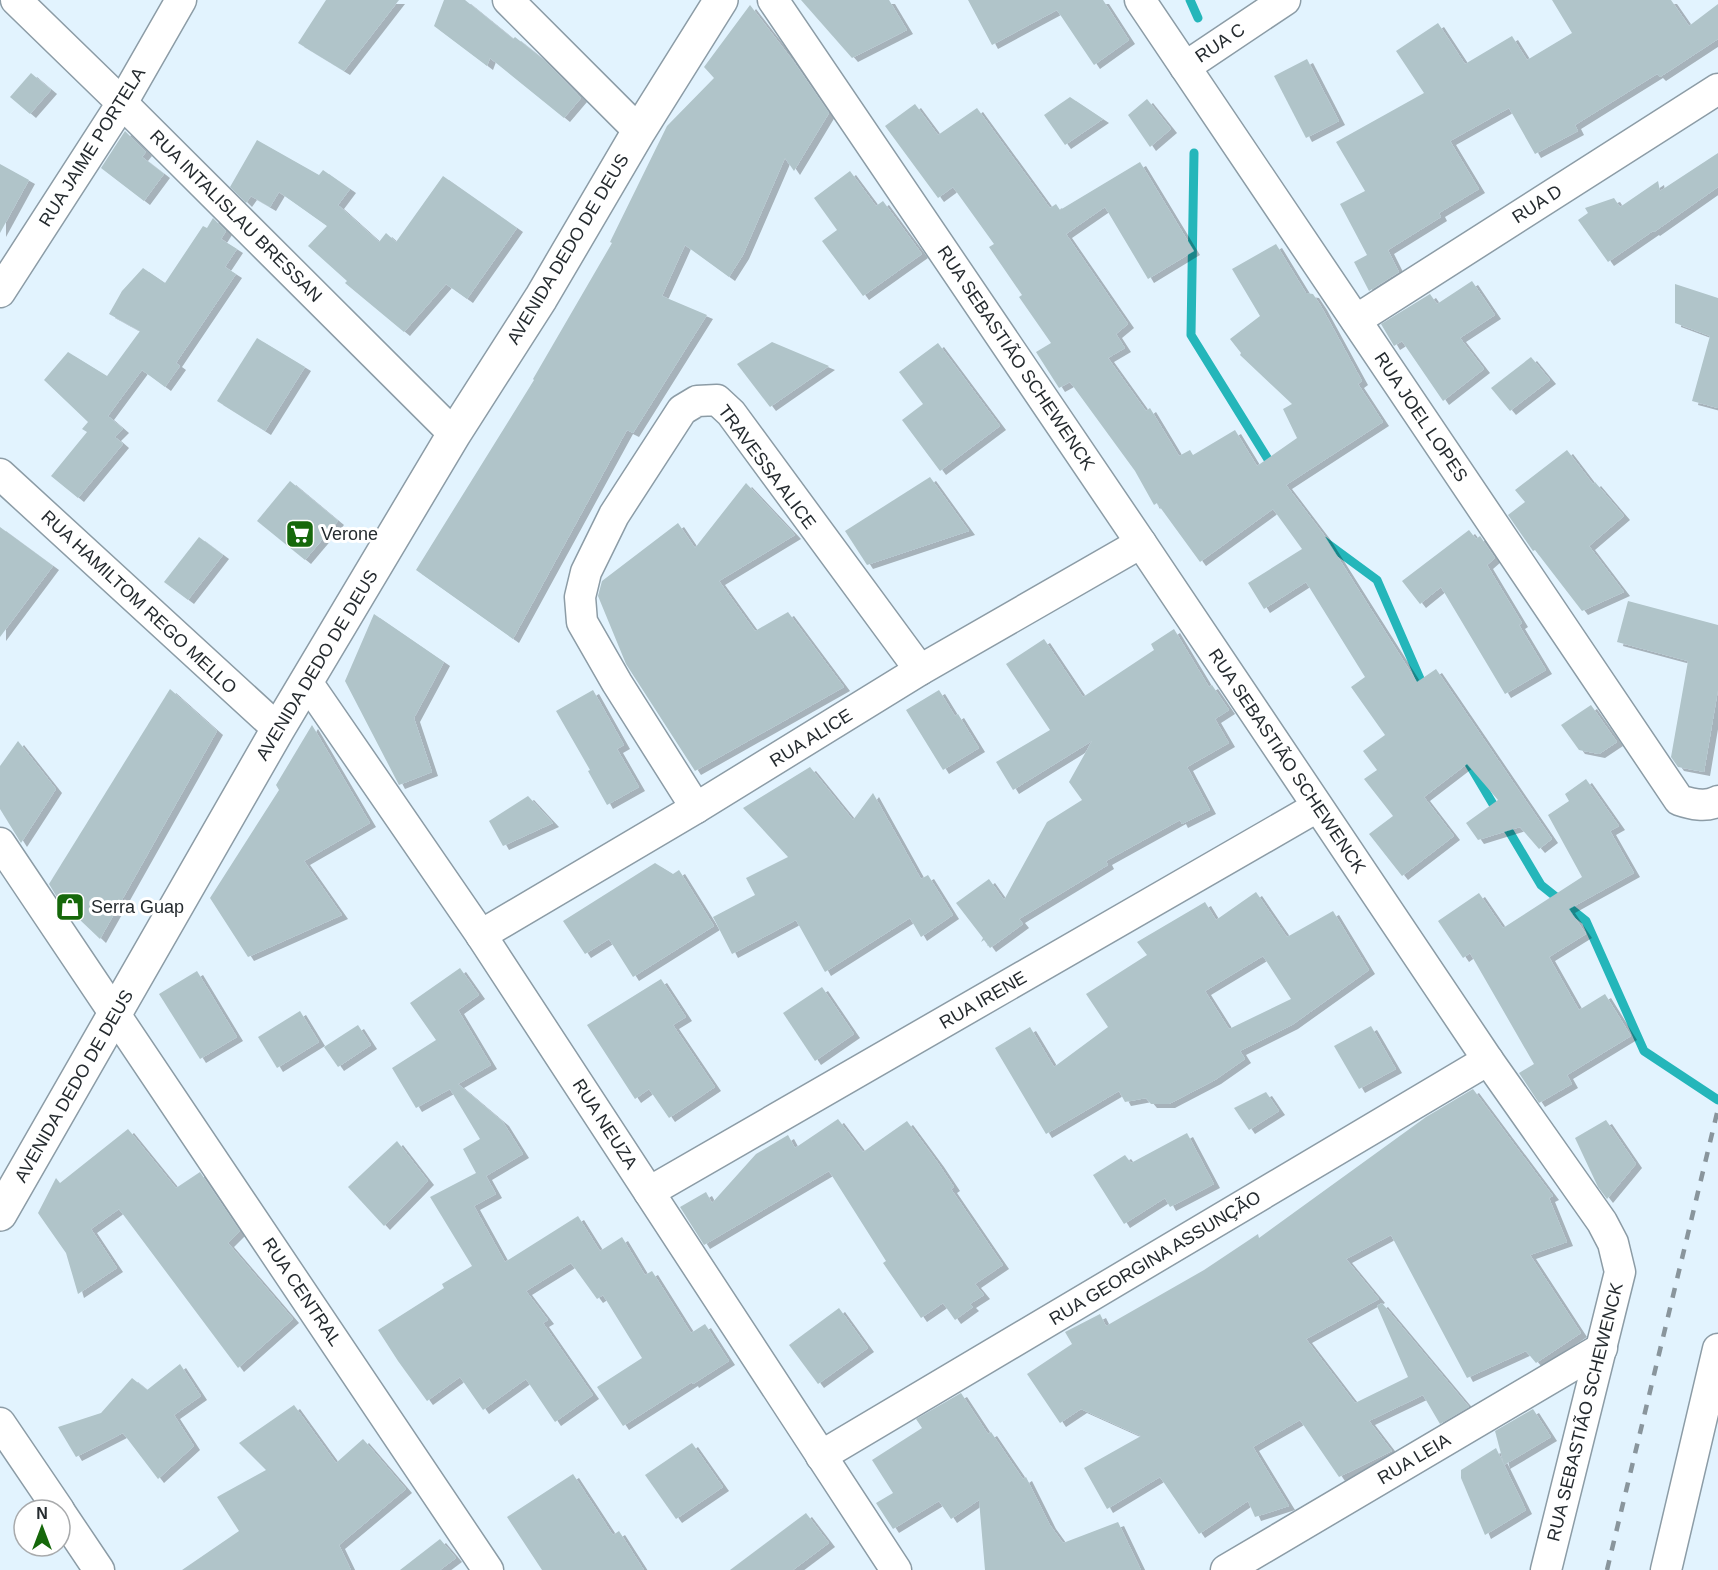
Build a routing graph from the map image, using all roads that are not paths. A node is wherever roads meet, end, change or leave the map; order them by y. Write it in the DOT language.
graph roads {
  1 [pos="16,0"];
  2 [pos="181,0"];
  3 [pos="508,0"];
  4 [pos="721,0"];
  5 [pos="773,0"];
  6 [pos="1140,0"];
  7 [pos="1285,0"];
  8 [pos="1185,67"];
  9 [pos="1718,89"];
  10 [pos="122,103"];
  11 [pos="639,132"];
  12 [pos="0,292"];
  13 [pos="1356,320"];
  14 [pos="454,434"];
  15 [pos="0,474"];
  16 [pos="1141,543"];
  17 [pos="920,670"];
  18 [pos="307,682"];
  19 [pos="278,729"];
  20 [pos="1718,801"];
  21 [pos="1317,807"];
  22 [pos="696,808"];
  23 [pos="0,843"];
  24 [pos="481,934"];
  25 [pos="115,1014"];
  26 [pos="1488,1060"];
  27 [pos="650,1192"];
  28 [pos="0,1214"];
  29 [pos="1602,1348"];
  30 [pos="1718,1349"];
  31 [pos="0,1423"];
  32 [pos="821,1456"];
  33 [pos="50,1498"];
  34 [pos="72,1530"];
  35 [pos="99,1570"];
  36 [pos="488,1570"];
  37 [pos="896,1570"];
  38 [pos="1226,1570"];
  39 [pos="1546,1570"];
  40 [pos="1666,1570"];
  1 -- 10 [label="street, RUA INTALISLAU BRESSAN"];
  2 -- 10 [label="street, RUA JAIME PORTELA"];
  3 -- 11 [label="street"];
  4 -- 11 [label="main road, AVENIDA DEDO DE DEUS"];
  5 -- 16 [label="street, RUA SEBASTIÃO SCHEWENCK"];
  6 -- 8 [label="street, RUA JOEL LOPES"];
  7 -- 8 [label="street, RUA C"];
  8 -- 13 [label="street, RUA JOEL LOPES"];
  9 -- 13 [label="street, RUA D"];
  10 -- 12 [label="street, RUA JAIME PORTELA"];
  10 -- 14 [label="street, RUA INTALISLAU BRESSAN"];
  11 -- 14 [label="main road, AVENIDA DEDO DE DEUS"];
  13 -- 20 [label="street, RUA JOEL LOPES"];
  14 -- 18 [label="main road, AVENIDA DEDO DE DEUS"];
  15 -- 19 [label="street, RUA HAMILTOM REGO MELLO"];
  16 -- 17 [label="street, RUA ALICE"];
  16 -- 21 [label="street, RUA SEBASTIÃO SCHEWENCK"];
  17 -- 22 [label="street, RUA ALICE"];
  17 -- 22 [label="street, TRAVESSA ALICE"];
  18 -- 19 [label="main road, AVENIDA DEDO DE DEUS"];
  18 -- 24 [label="street, RUA NEUZA"];
  19 -- 25 [label="main road, AVENIDA DEDO DE DEUS"];
  21 -- 26 [label="street, RUA SEBASTIÃO SCHEWENCK"];
  21 -- 27 [label="street, RUA IRENE"];
  22 -- 24 [label="street, RUA ALICE"];
  23 -- 25 [label="street"];
  24 -- 27 [label="street, RUA NEUZA"];
  25 -- 28 [label="main road, AVENIDA DEDO DE DEUS"];
  25 -- 36 [label="street, RUA CENTRAL"];
  26 -- 29 [label="street, RUA SEBASTIÃO SCHEWENCK"];
  26 -- 32 [label="street, RUA GEORGINA ASSUNÇÃO"];
  27 -- 32 [label="street, RUA NEUZA"];
  29 -- 38 [label="street, RUA LEIA"];
  29 -- 39 [label="street, RUA SEBASTIÃO SCHEWENCK"];
  30 -- 40 [label="street"];
  31 -- 33 [label="street"];
  32 -- 37 [label="street, RUA NEUZA"];
  34 -- 35 [label="street"];
}
